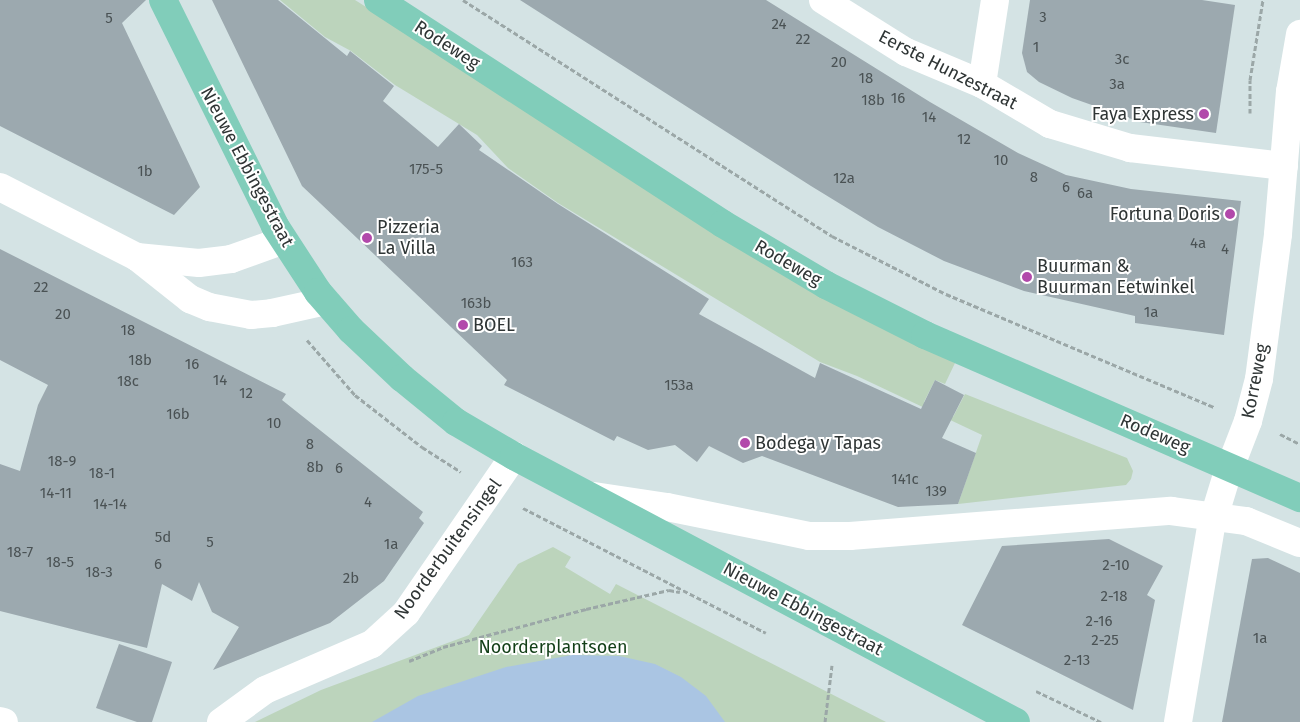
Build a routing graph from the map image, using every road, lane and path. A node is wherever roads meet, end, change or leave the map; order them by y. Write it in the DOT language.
graph roads {
  1 [pos="163,0"];
  2 [pos="378,0"];
  3 [pos="463,0"];
  4 [pos="823,0"];
  5 [pos="995,0"];
  6 [pos="1300,34"];
  7 [pos="1297,68"];
  8 [pos="982,84"];
  9 [pos="1284,166"];
  10 [pos="0,187"];
  11 [pos="1289,235"];
  12 [pos="284,240"];
  13 [pos="137,257"];
  14 [pos="326,301"];
  15 [pos="1248,422"];
  16 [pos="514,456"];
  17 [pos="1230,467"];
  18 [pos="590,496"];
  19 [pos="1300,498"];
  20 [pos="1214,515"];
  21 [pos="568,532"];
  22 [pos="1300,543"];
  23 [pos="685,593"];
  24 [pos="772,636"];
  25 [pos="824,661"];
  26 [pos="406,662"];
  27 [pos="832,665"];
  28 [pos="840,670"];
  29 [pos="221,722"];
  30 [pos="824,722"];
  31 [pos="1016,722"];
  32 [pos="1178,722"];
  1 -- 12 [label="main road, Nieuwe Ebbingestraat"];
  2 -- 17 [label="main road, Rodeweg"];
  3 -- 15 [label="path"];
  4 -- 8 [label="street, Eerste Hunzestraat"];
  5 -- 8 [label="street"];
  6 -- 7 [label="street, Korreweg"];
  7 -- 9 [label="street, Korreweg"];
  8 -- 9 [label="street, Eerste Hunzestraat"];
  9 -- 11 [label="street, Korreweg"];
  10 -- 13 [label="street"];
  11 -- 15 [label="street, Korreweg"];
  12 -- 13 [label="street"];
  12 -- 14 [label="main road, Nieuwe Ebbingestraat"];
  13 -- 14 [label="street"];
  14 -- 16 [label="main road, Nieuwe Ebbingestraat"];
  15 -- 17 [label="street, Korreweg"];
  16 -- 18 [label="main road, Nieuwe Ebbingestraat"];
  16 -- 29 [label="street, Noorderbuitensingel"];
  17 -- 19 [label="main road, Rodeweg"];
  17 -- 20 [label="street, Korreweg"];
  18 -- 20 [label="street, Nieuwe Ebbingestraat"];
  18 -- 31 [label="main road, Nieuwe Ebbingestraat"];
  20 -- 22 [label="street, Nieuwe Ebbingestraat"];
  20 -- 32 [label="street, Korreweg"];
  21 -- 23 [label="path"];
  23 -- 24 [label="path"];
  23 -- 26 [label="path"];
  25 -- 27 [label="path, Nieuwe Ebbingestraat"];
  27 -- 28 [label="path, Nieuwe Ebbingestraat"];
  27 -- 30 [label="path"];
}
